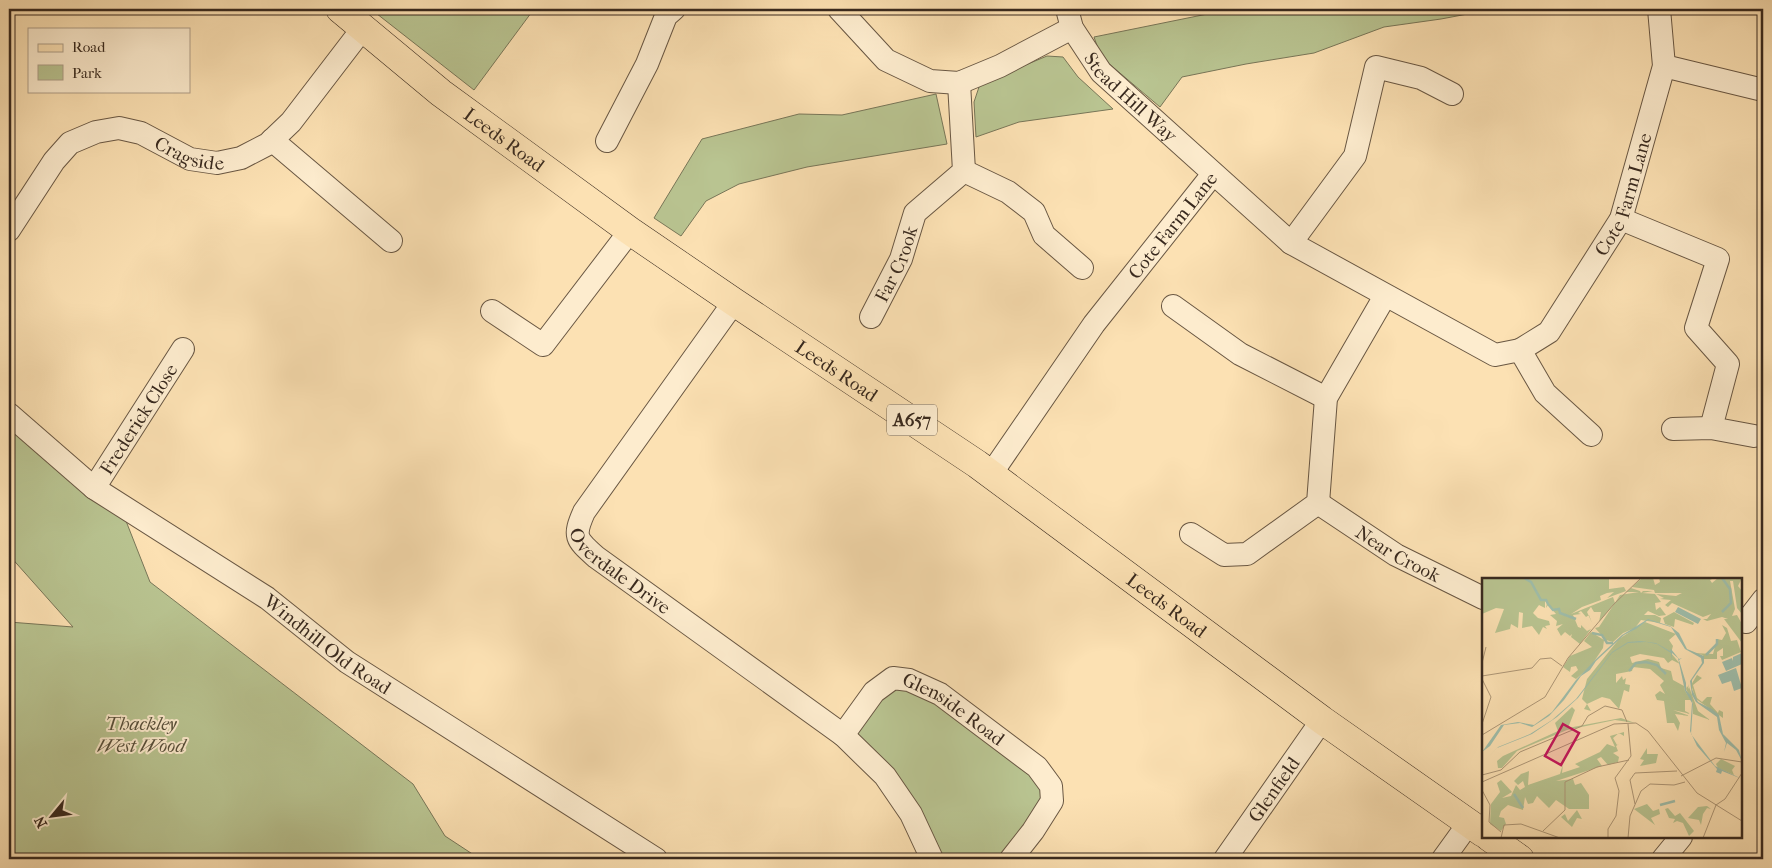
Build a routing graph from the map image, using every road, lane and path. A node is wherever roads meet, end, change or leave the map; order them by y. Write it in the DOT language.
graph roads {
  1 [pos="340,9"];
  2 [pos="674,9"];
  3 [pos="839,9"];
  4 [pos="1659,9"];
  5 [pos="1070,18"];
  6 [pos="363,28"];
  7 [pos="1664,66"];
  8 [pos="959,83"];
  9 [pos="1763,90"];
  10 [pos="1452,94"];
  11 [pos="272,140"];
  12 [pos="607,141"];
  13 [pos="964,170"];
  14 [pos="1212,174"];
  15 [pos="1622,219"];
  16 [pos="9,230"];
  17 [pos="630,231"];
  18 [pos="391,241"];
  19 [pos="1291,244"];
  20 [pos="1082,268"];
  21 [pos="1385,296"];
  22 [pos="734,302"];
  23 [pos="1173,306"];
  24 [pos="492,311"];
  25 [pos="871,317"];
  26 [pos="184,349"];
  27 [pos="1520,350"];
  28 [pos="1326,398"];
  29 [pos="9,414"];
  30 [pos="1711,428"];
  31 [pos="1673,429"];
  32 [pos="1591,435"];
  33 [pos="1754,436"];
  34 [pos="991,474"];
  35 [pos="94,488"];
  36 [pos="1318,503"];
  37 [pos="1191,534"];
  38 [pos="1482,598"];
  39 [pos="1763,600"];
  40 [pos="1742,621"];
  41 [pos="1322,720"];
  42 [pos="843,735"];
  43 [pos="1480,831"];
  44 [pos="1490,838"];
  45 [pos="1680,838"];
  46 [pos="656,859"];
  47 [pos="932,859"];
  48 [pos="1011,859"];
  49 [pos="1225,859"];
  50 [pos="1443,859"];
  51 [pos="1520,859"];
  52 [pos="1663,859"];
  1 -- 6 [label="main road, Leeds Road / A657"];
  2 -- 12 [label="street"];
  3 -- 8 [label="street"];
  4 -- 7 [label="street, Cote Farm Lane"];
  5 -- 8 [label="street"];
  5 -- 14 [label="street, Stead Hill Way"];
  6 -- 11 [label="street, Cragside"];
  6 -- 17 [label="main road, Leeds Road / A657"];
  7 -- 9 [label="street"];
  7 -- 15 [label="street, Cote Farm Lane"];
  8 -- 13 [label="street"];
  10 -- 19 [label="street"];
  11 -- 16 [label="street, Cragside"];
  11 -- 18 [label="street"];
  13 -- 20 [label="street"];
  13 -- 25 [label="street, Far Crook"];
  14 -- 19 [label="street, Cote Farm Lane"];
  14 -- 34 [label="street, Cote Farm Lane"];
  15 -- 27 [label="street, Cote Farm Lane"];
  15 -- 30 [label="street"];
  17 -- 22 [label="main road, Leeds Road / A657"];
  17 -- 24 [label="street"];
  19 -- 21 [label="street, Cote Farm Lane"];
  21 -- 27 [label="street, Cote Farm Lane"];
  21 -- 28 [label="street"];
  22 -- 34 [label="main road, Leeds Road / A657"];
  22 -- 42 [label="street, Overdale Drive"];
  23 -- 28 [label="street"];
  26 -- 35 [label="street, Frederick Close"];
  27 -- 32 [label="street"];
  28 -- 36 [label="street"];
  29 -- 35 [label="street, Windhill Old Road"];
  30 -- 31 [label="street"];
  30 -- 33 [label="street"];
  34 -- 41 [label="main road, Leeds Road / A657"];
  35 -- 46 [label="street, Windhill Old Road"];
  36 -- 37 [label="street"];
  36 -- 38 [label="street, Near Crook"];
  39 -- 40 [label="street"];
  41 -- 43 [label="main road, Leeds Road / A657"];
  41 -- 49 [label="street, Glenfield"];
  42 -- 47 [label="street"];
  42 -- 48 [label="street, Glenside Road"];
  43 -- 50 [label="street"];
  44 -- 51 [label="main road, Leeds Road / A657"];
  45 -- 52 [label="street"];
}
